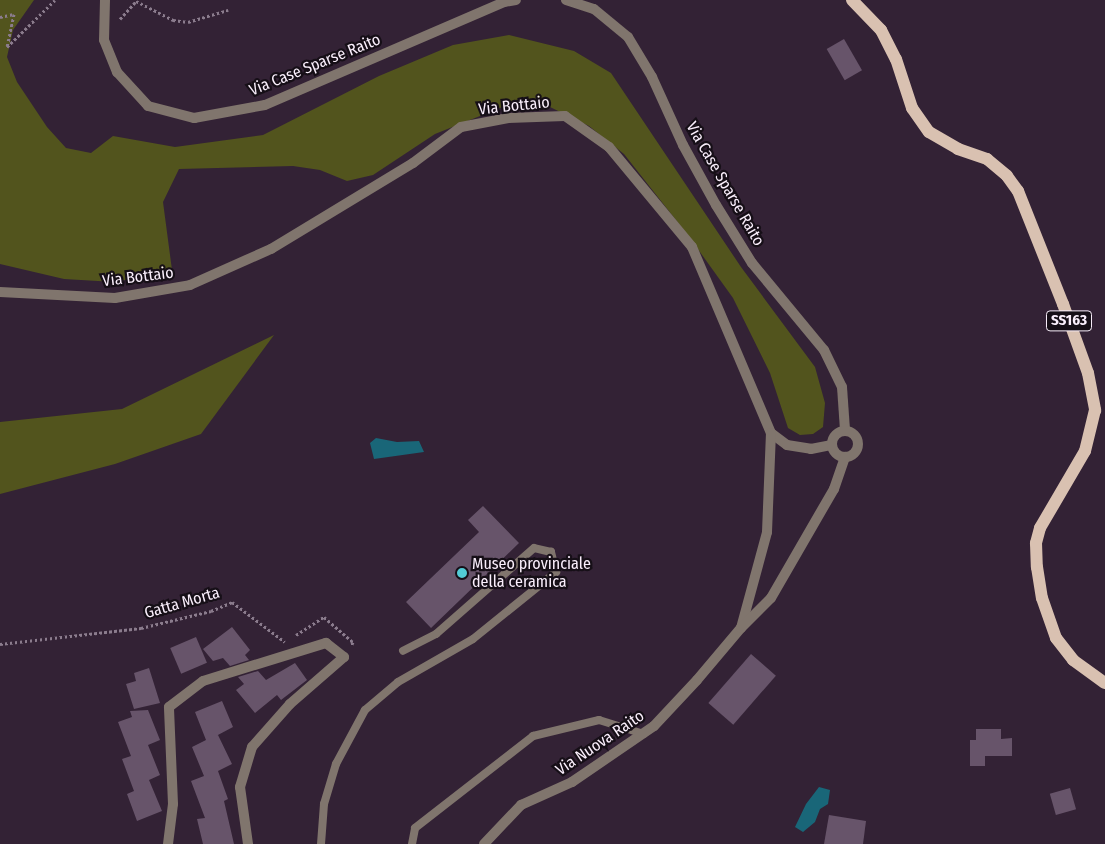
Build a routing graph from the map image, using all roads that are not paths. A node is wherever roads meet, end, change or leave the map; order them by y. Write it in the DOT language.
graph roads {
  1 [pos="105,0"];
  2 [pos="516,0"];
  3 [pos="566,0"];
  4 [pos="852,0"];
  5 [pos="0,292"];
  6 [pos="844,430"];
  7 [pos="771,433"];
  8 [pos="831,445"];
  9 [pos="845,457"];
  10 [pos="741,628"];
  11 [pos="403,651"];
  12 [pos="1105,683"];
  13 [pos="644,734"];
  14 [pos="168,844"];
  15 [pos="248,844"];
  16 [pos="321,844"];
  17 [pos="412,844"];
  18 [pos="484,844"];
  1 -- 2 [label="street, Via Case Sparse Raito"];
  3 -- 6 [label="street, Via Case Sparse Raito"];
  4 -- 12 [label="main road, SS163"];
  5 -- 7 [label="street, Via Bottaio"];
  6 -- 8 [label="street"];
  6 -- 9 [label="street"];
  7 -- 8 [label="street"];
  7 -- 10 [label="street"];
  8 -- 9 [label="street"];
  9 -- 10 [label="street"];
  10 -- 13 [label="street, Via Nuova Raito"];
  11 -- 16 [label="lane"];
  13 -- 17 [label="lane"];
  13 -- 18 [label="street, Via Nuova Raito"];
  14 -- 15 [label="street"];
}
